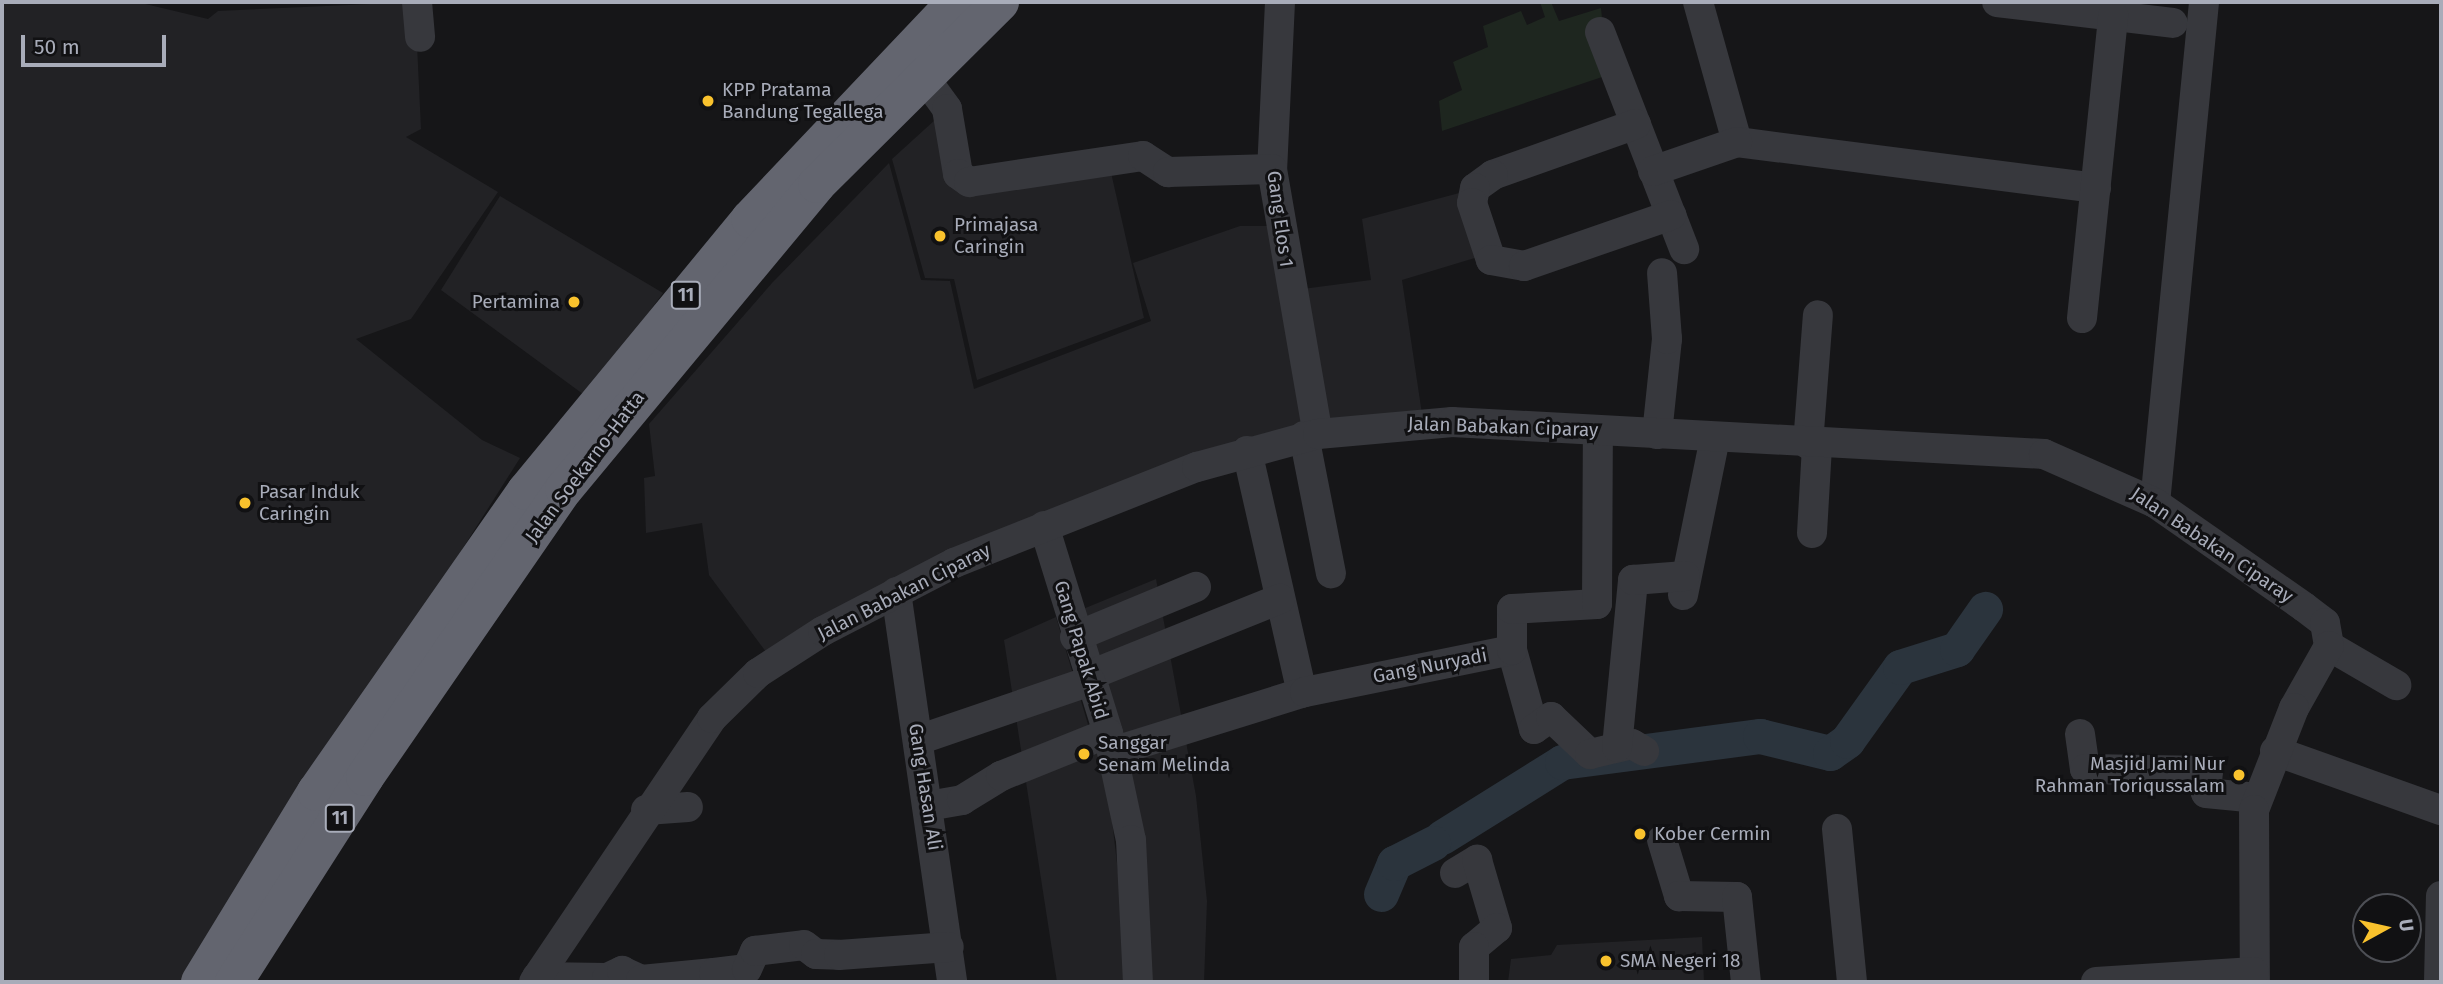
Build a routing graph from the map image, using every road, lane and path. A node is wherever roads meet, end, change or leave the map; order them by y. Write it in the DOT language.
graph roads {
  1 [pos="418,2"];
  2 [pos="1000,2"];
  3 [pos="1280,2"];
  4 [pos="1698,2"];
  5 [pos="1997,2"];
  6 [pos="2204,2"];
  7 [pos="951,4"];
  8 [pos="2113,16"];
  9 [pos="2173,23"];
  10 [pos="1600,32"];
  11 [pos="420,37"];
  12 [pos="923,77"];
  13 [pos="1636,124"];
  14 [pos="1737,142"];
  15 [pos="1272,169"];
  16 [pos="1653,171"];
  17 [pos="2096,188"];
  18 [pos="1671,215"];
  19 [pos="1684,249"];
  20 [pos="1662,273"];
  21 [pos="1818,315"];
  22 [pos="2082,318"];
  23 [pos="1598,430"];
  24 [pos="1657,434"];
  25 [pos="1311,435"];
  26 [pos="1715,438"];
  27 [pos="1812,444"];
  28 [pos="1247,451"];
  29 [pos="2155,503"];
  30 [pos="1044,526"];
  31 [pos="1812,533"];
  32 [pos="1331,573"];
  33 [pos="1196,587"];
  34 [pos="896,592"];
  35 [pos="1279,599"];
  36 [pos="1075,636"];
  37 [pos="2329,646"];
  38 [pos="1512,650"];
  39 [pos="1089,678"];
  40 [pos="2396,685"];
  41 [pos="1302,693"];
  42 [pos="2080,734"];
  43 [pos="918,740"];
  44 [pos="1110,743"];
  45 [pos="2275,751"];
  46 [pos="2258,798"];
  47 [pos="928,806"];
  48 [pos="688,807"];
  49 [pos="646,810"];
  50 [pos="2441,810"];
  51 [pos="1837,829"];
  52 [pos="1662,840"];
  53 [pos="1455,873"];
  54 [pos="2441,896"];
  55 [pos="949,947"];
  56 [pos="2254,977"];
  57 [pos="536,979"];
  58 [pos="200,982"];
  59 [pos="234,982"];
  60 [pos="952,982"];
  61 [pos="1138,982"];
  62 [pos="1474,982"];
  63 [pos="1746,982"];
  64 [pos="1852,982"];
  65 [pos="2096,982"];
  66 [pos="2439,982"];
  1 -- 11 [label="street"];
  2 -- 12 [label="highway, Jalan Soekarno-Hatta / 11"];
  3 -- 15 [label="street, Gang Elos 1"];
  4 -- 14 [label="street"];
  5 -- 8 [label="street"];
  6 -- 29 [label="street"];
  7 -- 58 [label="highway, Jalan Soekarno-Hatta / 11"];
  8 -- 9 [label="street"];
  8 -- 17 [label="street"];
  10 -- 13 [label="street"];
  12 -- 15 [label="street"];
  12 -- 59 [label="highway, Jalan Soekarno-Hatta / 11"];
  13 -- 16 [label="street"];
  13 -- 18 [label="street"];
  14 -- 16 [label="street"];
  14 -- 17 [label="street"];
  15 -- 25 [label="street, Gang Elos 1"];
  16 -- 18 [label="street"];
  17 -- 22 [label="street"];
  18 -- 19 [label="street"];
  20 -- 24 [label="street"];
  21 -- 27 [label="street"];
  23 -- 24 [label="street, Jalan Babakan Ciparay"];
  23 -- 25 [label="street, Jalan Babakan Ciparay"];
  23 -- 38 [label="street, Gang Nuryadi"];
  24 -- 26 [label="street, Jalan Babakan Ciparay"];
  25 -- 28 [label="street, Jalan Babakan Ciparay"];
  25 -- 32 [label="street, Gang Elos 1"];
  26 -- 27 [label="street, Jalan Babakan Ciparay"];
  26 -- 38 [label="street"];
  27 -- 29 [label="street, Jalan Babakan Ciparay"];
  27 -- 31 [label="street"];
  28 -- 30 [label="street, Jalan Babakan Ciparay"];
  28 -- 35 [label="street"];
  29 -- 37 [label="street, Jalan Babakan Ciparay"];
  30 -- 34 [label="street, Jalan Babakan Ciparay"];
  30 -- 36 [label="street, Gang Papak Abid"];
  33 -- 36 [label="street"];
  34 -- 43 [label="street, Gang Hasan Ali"];
  34 -- 49 [label="street, Jalan Babakan Ciparay"];
  35 -- 39 [label="street"];
  35 -- 41 [label="street"];
  36 -- 39 [label="street, Gang Papak Abid"];
  37 -- 40 [label="street"];
  37 -- 45 [label="street"];
  38 -- 41 [label="street, Gang Nuryadi"];
  39 -- 43 [label="street"];
  39 -- 44 [label="street, Gang Papak Abid"];
  41 -- 44 [label="street, Gang Nuryadi"];
  42 -- 46 [label="street"];
  43 -- 47 [label="street, Gang Hasan Ali"];
  44 -- 47 [label="street, Gang Nuryadi"];
  44 -- 61 [label="street, Gang Papak Abid"];
  45 -- 46 [label="street"];
  45 -- 50 [label="street"];
  46 -- 56 [label="street"];
  47 -- 55 [label="street, Gang Hasan Ali"];
  48 -- 49 [label="street"];
  49 -- 57 [label="street, Jalan Babakan Ciparay"];
  51 -- 64 [label="street"];
  52 -- 63 [label="street"];
  53 -- 62 [label="street"];
  54 -- 66 [label="street"];
  55 -- 57 [label="street"];
  55 -- 60 [label="street, Gang Hasan Ali"];
  56 -- 65 [label="street"];
}
